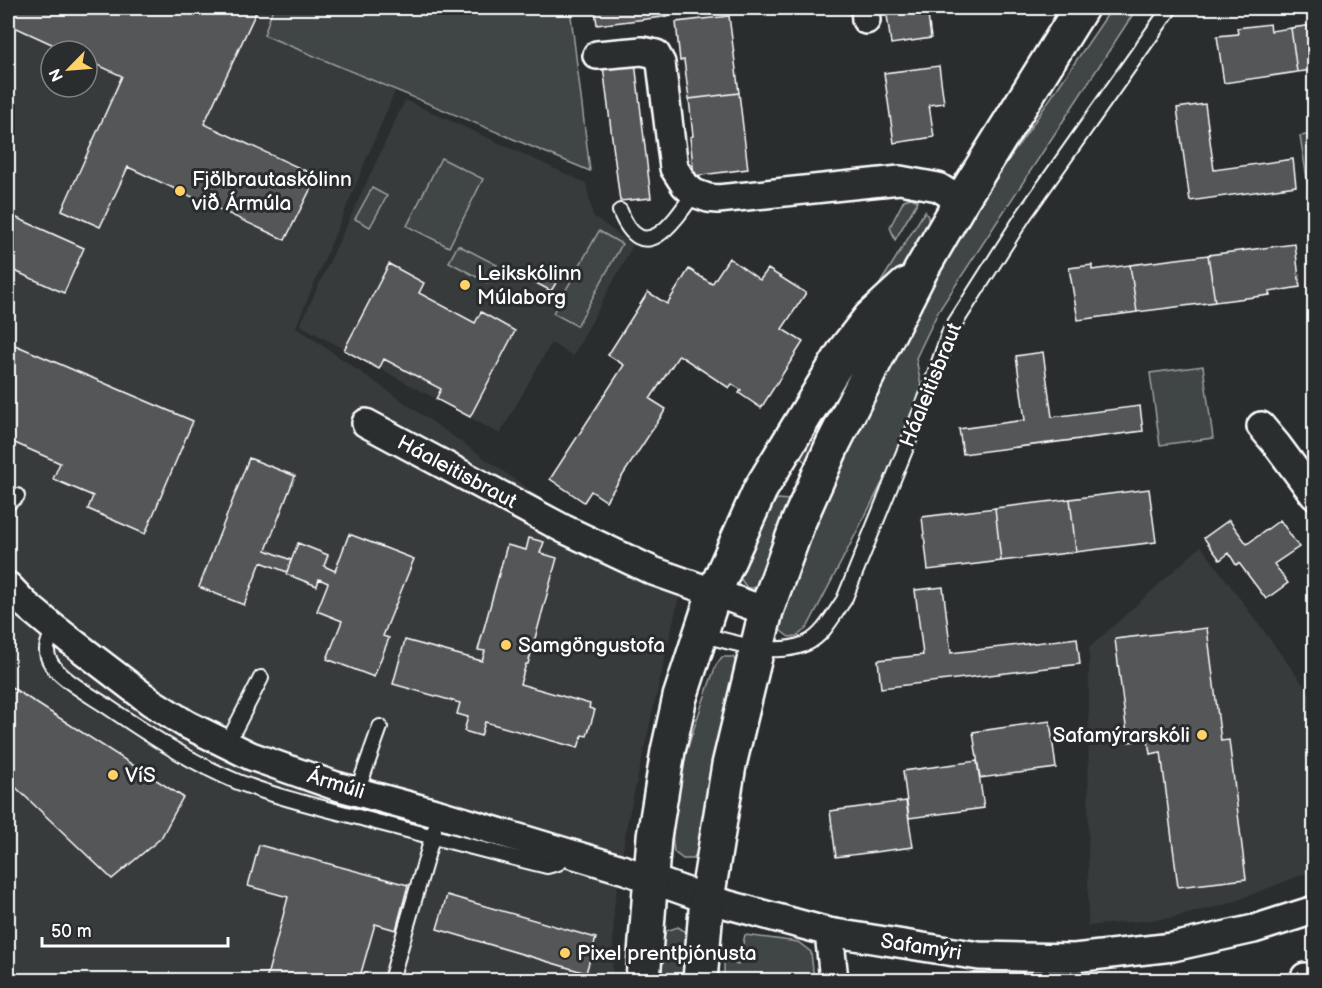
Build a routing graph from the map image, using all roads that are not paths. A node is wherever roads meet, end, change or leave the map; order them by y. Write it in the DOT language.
graph roads {
  1 [pos="1170,8"];
  2 [pos="1082,9"];
  3 [pos="597,55"];
  4 [pos="694,193"];
  5 [pos="961,201"];
  6 [pos="620,211"];
  7 [pos="920,272"];
  8 [pos="366,423"];
  9 [pos="1261,426"];
  10 [pos="1314,495"];
  11 [pos="8,588"];
  12 [pos="714,593"];
  13 [pos="766,611"];
  14 [pos="54,628"];
  15 [pos="700,634"];
  16 [pos="756,649"];
  17 [pos="261,678"];
  18 [pos="380,727"];
  19 [pos="227,744"];
  20 [pos="245,769"];
  21 [pos="357,792"];
  22 [pos="436,826"];
  23 [pos="651,879"];
  24 [pos="706,899"];
  25 [pos="1314,910"];
  26 [pos="829,932"];
  27 [pos="391,981"];
  28 [pos="643,981"];
  29 [pos="700,981"];
  30 [pos="834,981"];
  1 -- 16 [label="lane, Háaleitisbraut"];
  2 -- 5 [label="street"];
  3 -- 4 [label="street"];
  4 -- 5 [label="street"];
  4 -- 6 [label="lane"];
  5 -- 7 [label="street"];
  7 -- 12 [label="street"];
  7 -- 13 [label="street"];
  8 -- 12 [label="street, Háaleitisbraut"];
  9 -- 10 [label="street"];
  11 -- 14 [label="street, Ármúli"];
  12 -- 13 [label="street, Háaleitisbraut"];
  12 -- 15 [label="street"];
  13 -- 16 [label="street"];
  14 -- 19 [label="street, Ármúli"];
  14 -- 20 [label="lane"];
  15 -- 16 [label="lane, Háaleitisbraut"];
  15 -- 23 [label="street"];
  16 -- 24 [label="street"];
  17 -- 19 [label="lane"];
  18 -- 21 [label="lane"];
  19 -- 20 [label="street, Ármúli"];
  20 -- 21 [label="street, Ármúli"];
  20 -- 22 [label="lane"];
  21 -- 22 [label="street, Ármúli"];
  22 -- 23 [label="street, Ármúli"];
  22 -- 27 [label="lane"];
  23 -- 24 [label="street, Ármúli"];
  23 -- 28 [label="street"];
  24 -- 26 [label="street, Safamýri"];
  24 -- 29 [label="street"];
  25 -- 26 [label="street, Safamýri"];
  26 -- 30 [label="street"];
}
